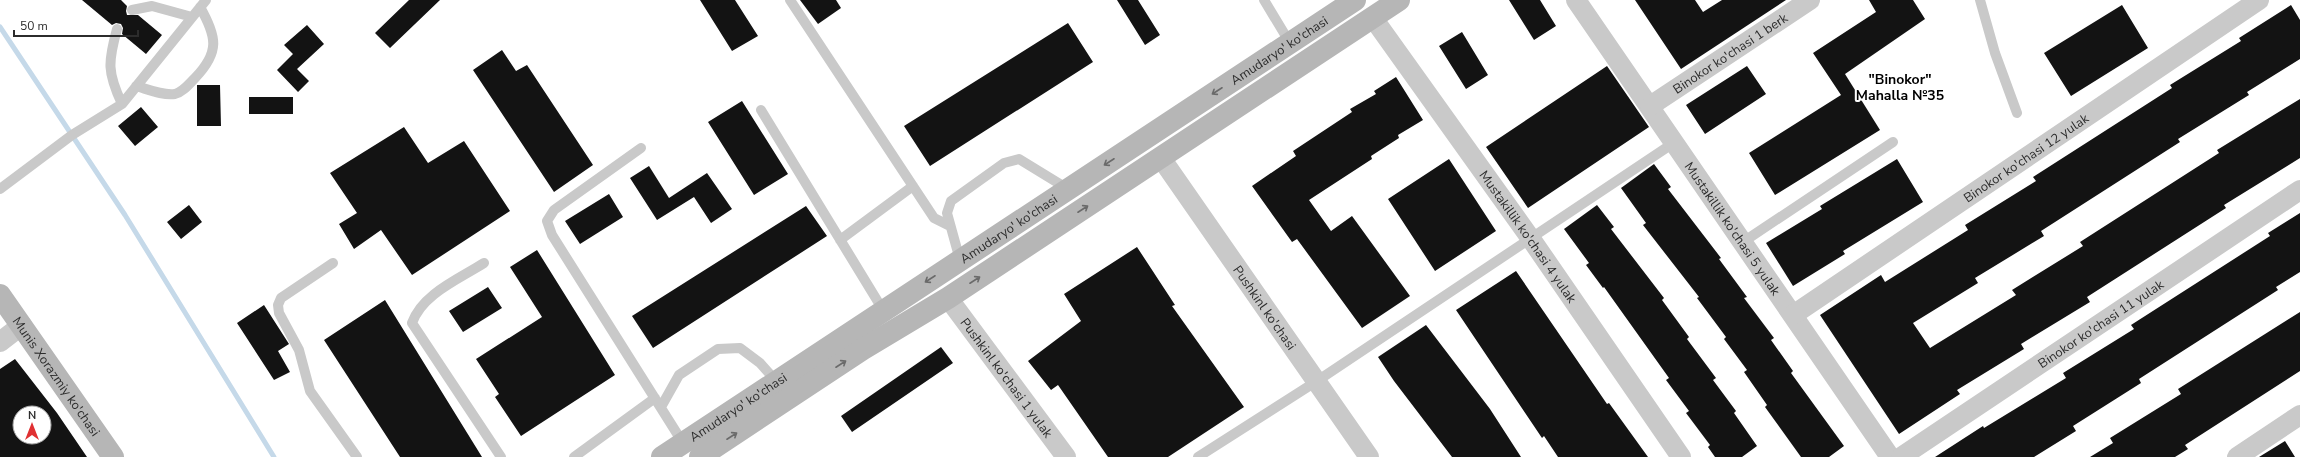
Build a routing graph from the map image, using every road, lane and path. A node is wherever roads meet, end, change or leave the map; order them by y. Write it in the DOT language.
graph roads {
  1 [pos="790,0"];
  2 [pos="1264,0"];
  3 [pos="1355,0"];
  4 [pos="1399,0"];
  5 [pos="1576,0"];
  6 [pos="1810,0"];
  7 [pos="1980,0"];
  8 [pos="2259,0"];
  9 [pos="203,3"];
  10 [pos="132,10"];
  11 [pos="192,17"];
  12 [pos="1373,18"];
  13 [pos="117,29"];
  14 [pos="1290,43"];
  15 [pos="136,86"];
  16 [pos="122,104"];
  17 [pos="1650,106"];
  18 [pos="761,110"];
  19 [pos="2017,112"];
  20 [pos="1146,137"];
  21 [pos="1675,142"];
  22 [pos="1893,142"];
  23 [pos="641,148"];
  24 [pos="1161,158"];
  25 [pos="914,186"];
  26 [pos="1068,188"];
  27 [pos="0,189"];
  28 [pos="2300,190"];
  29 [pos="950,226"];
  30 [pos="1531,239"];
  31 [pos="840,240"];
  32 [pos="1743,242"];
  33 [pos="960,260"];
  34 [pos="333,263"];
  35 [pos="484,263"];
  36 [pos="0,295"];
  37 [pos="948,298"];
  38 [pos="883,310"];
  39 [pos="1793,315"];
  40 [pos="22,325"];
  41 [pos="0,342"];
  42 [pos="776,381"];
  43 [pos="1317,381"];
  44 [pos="655,398"];
  45 [pos="661,408"];
  46 [pos="2300,415"];
  47 [pos="683,443"];
  48 [pos="113,457"];
  49 [pos="357,457"];
  50 [pos="501,457"];
  51 [pos="574,457"];
  52 [pos="662,457"];
  53 [pos="700,457"];
  54 [pos="1066,457"];
  55 [pos="1198,457"];
  56 [pos="1369,457"];
  57 [pos="1681,457"];
  58 [pos="1890,457"];
  59 [pos="1901,457"];
  60 [pos="2237,457"];
  1 -- 25 [label="lane"];
  2 -- 14 [label="lane"];
  3 -- 14 [label="street, Amudaryo' ko'chasi"];
  4 -- 12 [label="street"];
  5 -- 17 [label="street, Mustakillik ko'chasi 5 yulak"];
  6 -- 17 [label="street, Binokor ko'chasi 1 berk"];
  7 -- 19 [label="lane"];
  8 -- 39 [label="street, Binokor ko'chasi 12 yulak"];
  9 -- 11 [label="lane"];
  9 -- 15 [label="lane"];
  10 -- 11 [label="lane"];
  11 -- 15 [label="lane"];
  12 -- 24 [label="street"];
  12 -- 30 [label="street, Mustakillik ko'chasi 4 yulak"];
  13 -- 16 [label="lane"];
  14 -- 20 [label="street, Amudaryo' ko'chasi, one-way"];
  15 -- 16 [label="lane"];
  16 -- 27 [label="lane"];
  17 -- 21 [label="street, Mustakillik ko'chasi 5 yulak"];
  18 -- 31 [label="lane"];
  20 -- 24 [label="street"];
  20 -- 26 [label="street, Amudaryo' ko'chasi, one-way"];
  21 -- 30 [label="lane"];
  21 -- 32 [label="street, Mustakillik ko'chasi 5 yulak"];
  22 -- 32 [label="lane"];
  23 -- 44 [label="lane"];
  37 -- 24 [label="street, one-way"];
  24 -- 43 [label="street, Pushkinl ko'chasi"];
  25 -- 29 [label="lane"];
  25 -- 31 [label="lane"];
  26 -- 29 [label="lane"];
  26 -- 33 [label="street, Amudaryo' ko'chasi"];
  28 -- 59 [label="street, Binokor ko'chasi 11 yulak"];
  29 -- 33 [label="lane"];
  30 -- 43 [label="lane"];
  30 -- 57 [label="street, Mustakillik ko'chasi 4 yulak"];
  31 -- 38 [label="lane"];
  32 -- 39 [label="street, Mustakillik ko'chasi 5 yulak"];
  33 -- 38 [label="street, Amudaryo' ko'chasi, one-way"];
  34 -- 49 [label="lane"];
  35 -- 50 [label="lane"];
  36 -- 40 [label="street, Munis Xorazmiy ko'chasi"];
  53 -- 37 [label="street, one-way"];
  37 -- 54 [label="street, Pushkinl ko'chasi 1 yulak"];
  38 -- 42 [label="street, Amudaryo' ko'chasi"];
  39 -- 58 [label="street, Mustakillik ko'chasi 5 yulak"];
  40 -- 41 [label="street"];
  40 -- 48 [label="street, Munis Xorazmiy ko'chasi"];
  42 -- 45 [label="lane"];
  42 -- 47 [label="street, Amudaryo' ko'chasi"];
  43 -- 55 [label="lane"];
  43 -- 56 [label="street, Pushkinl ko'chasi"];
  44 -- 45 [label="lane"];
  44 -- 51 [label="lane"];
  45 -- 47 [label="lane"];
  46 -- 60 [label="street"];
  47 -- 52 [label="street, Amudaryo' ko'chasi"];
}
